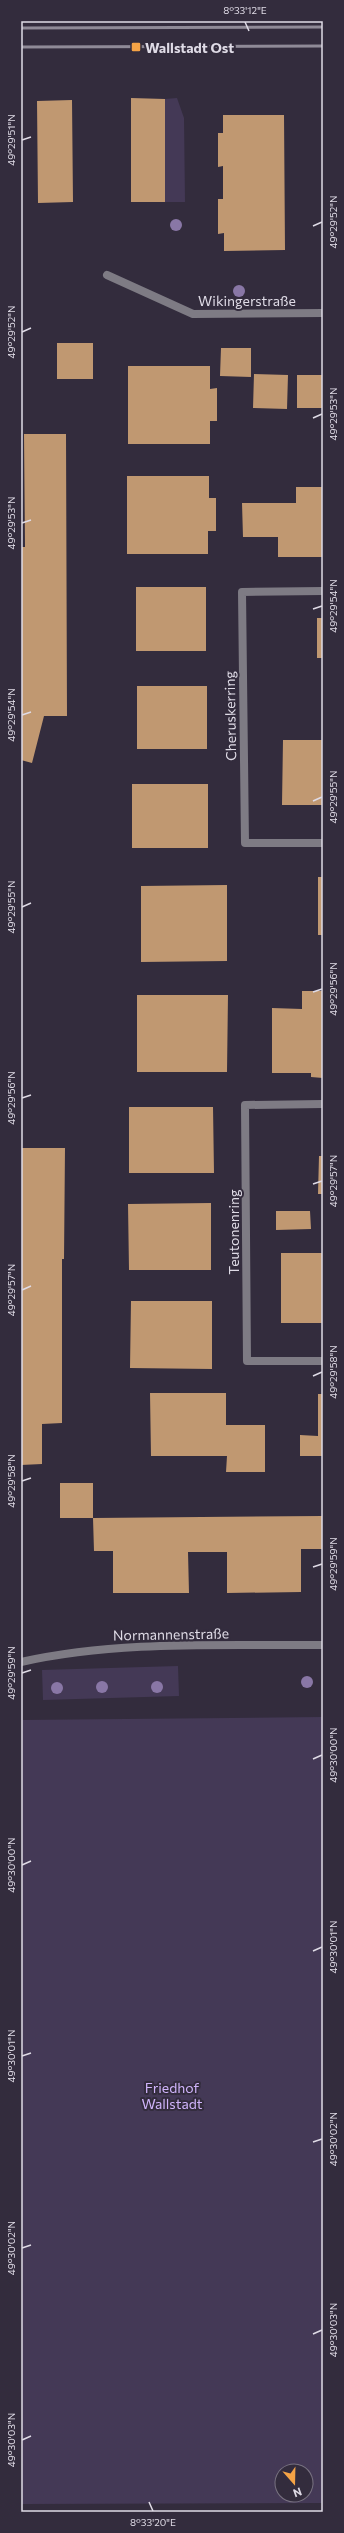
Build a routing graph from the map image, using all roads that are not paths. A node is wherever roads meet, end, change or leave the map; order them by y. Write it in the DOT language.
graph roads {
  1 [pos="107,275"];
  2 [pos="323,313"];
  3 [pos="323,591"];
  4 [pos="323,843"];
  5 [pos="323,1104"];
  6 [pos="323,1361"];
  7 [pos="323,1645"];
  8 [pos="21,1662"];
  1 -- 2 [label="street, Wikingerstraße"];
  3 -- 4 [label="street, Cheruskerring"];
  5 -- 6 [label="street, Teutonenring"];
  7 -- 8 [label="street, Normannenstraße"];
}
